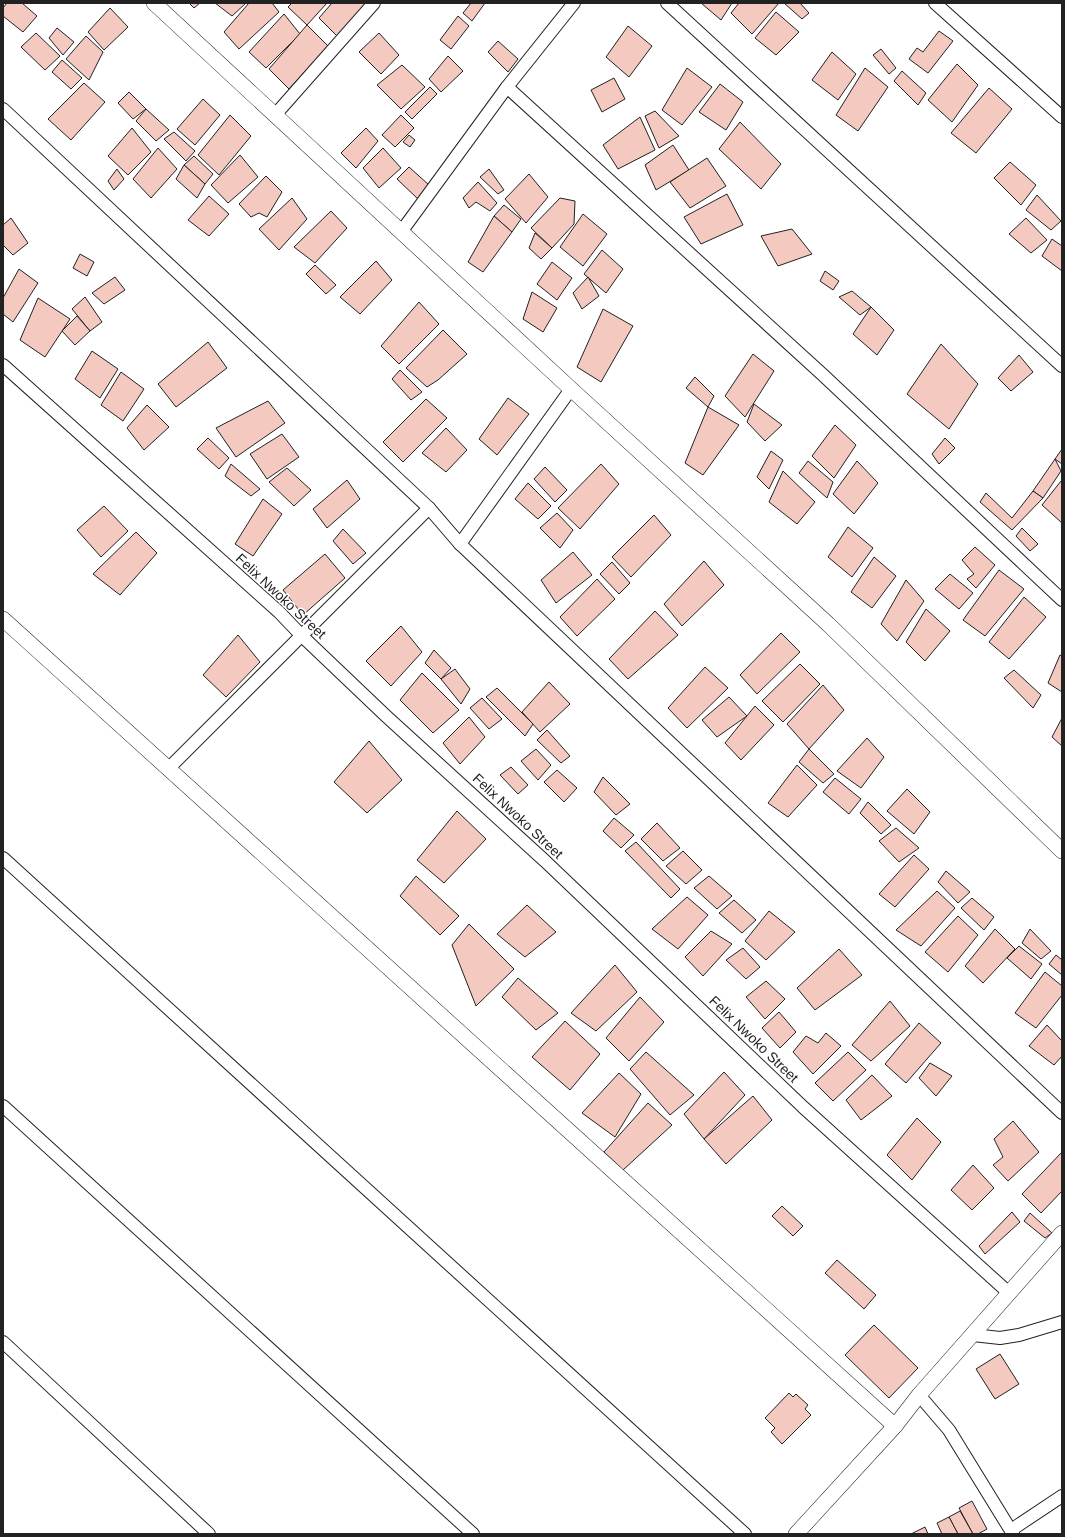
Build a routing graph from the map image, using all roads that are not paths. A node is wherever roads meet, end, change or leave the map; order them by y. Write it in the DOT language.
graph roads {
  1 [pos="154,3"];
  2 [pos="374,3"];
  3 [pos="574,3"];
  4 [pos="667,3"];
  5 [pos="934,3"];
  6 [pos="507,87"];
  7 [pos="3,109"];
  8 [pos="275,115"];
  9 [pos="1062,117"];
  10 [pos="401,232"];
  11 [pos="3,365"];
  12 [pos="1062,366"];
  13 [pos="571,390"];
  14 [pos="429,508"];
  15 [pos="460,544"];
  16 [pos="1062,600"];
  17 [pos="3,620"];
  18 [pos="302,636"];
  19 [pos="168,769"];
  20 [pos="1062,851"];
  21 [pos="3,858"];
  22 [pos="3,1106"];
  23 [pos="1062,1113"];
  24 [pos="1062,1233"];
  25 [pos="1009,1294"];
  26 [pos="1062,1322"];
  27 [pos="973,1335"];
  28 [pos="3,1342"];
  29 [pos="919,1395"];
  30 [pos="895,1426"];
  31 [pos="1062,1496"];
  32 [pos="1012,1532"];
  33 [pos="209,1534"];
  34 [pos="473,1534"];
  35 [pos="745,1534"];
  36 [pos="796,1534"];
  1 -- 8 [label="street"];
  2 -- 8 [label="street"];
  3 -- 6 [label="street"];
  4 -- 12 [label="street"];
  5 -- 9 [label="street"];
  6 -- 10 [label="street"];
  6 -- 16 [label="street"];
  7 -- 14 [label="street"];
  8 -- 10 [label="street"];
  10 -- 13 [label="street"];
  11 -- 18 [label="street, Felix Nwoko Street"];
  13 -- 15 [label="street"];
  13 -- 20 [label="street"];
  14 -- 15 [label="street"];
  14 -- 18 [label="street"];
  15 -- 23 [label="street"];
  17 -- 19 [label="street"];
  18 -- 19 [label="street"];
  18 -- 25 [label="street, Felix Nwoko Street"];
  19 -- 30 [label="street"];
  21 -- 35 [label="street"];
  22 -- 34 [label="street"];
  24 -- 25 [label="street"];
  25 -- 27 [label="street"];
  26 -- 27 [label="street"];
  27 -- 29 [label="street"];
  28 -- 33 [label="street"];
  29 -- 30 [label="street"];
  29 -- 32 [label="street"];
  30 -- 36 [label="street"];
  31 -- 32 [label="street"];
}
